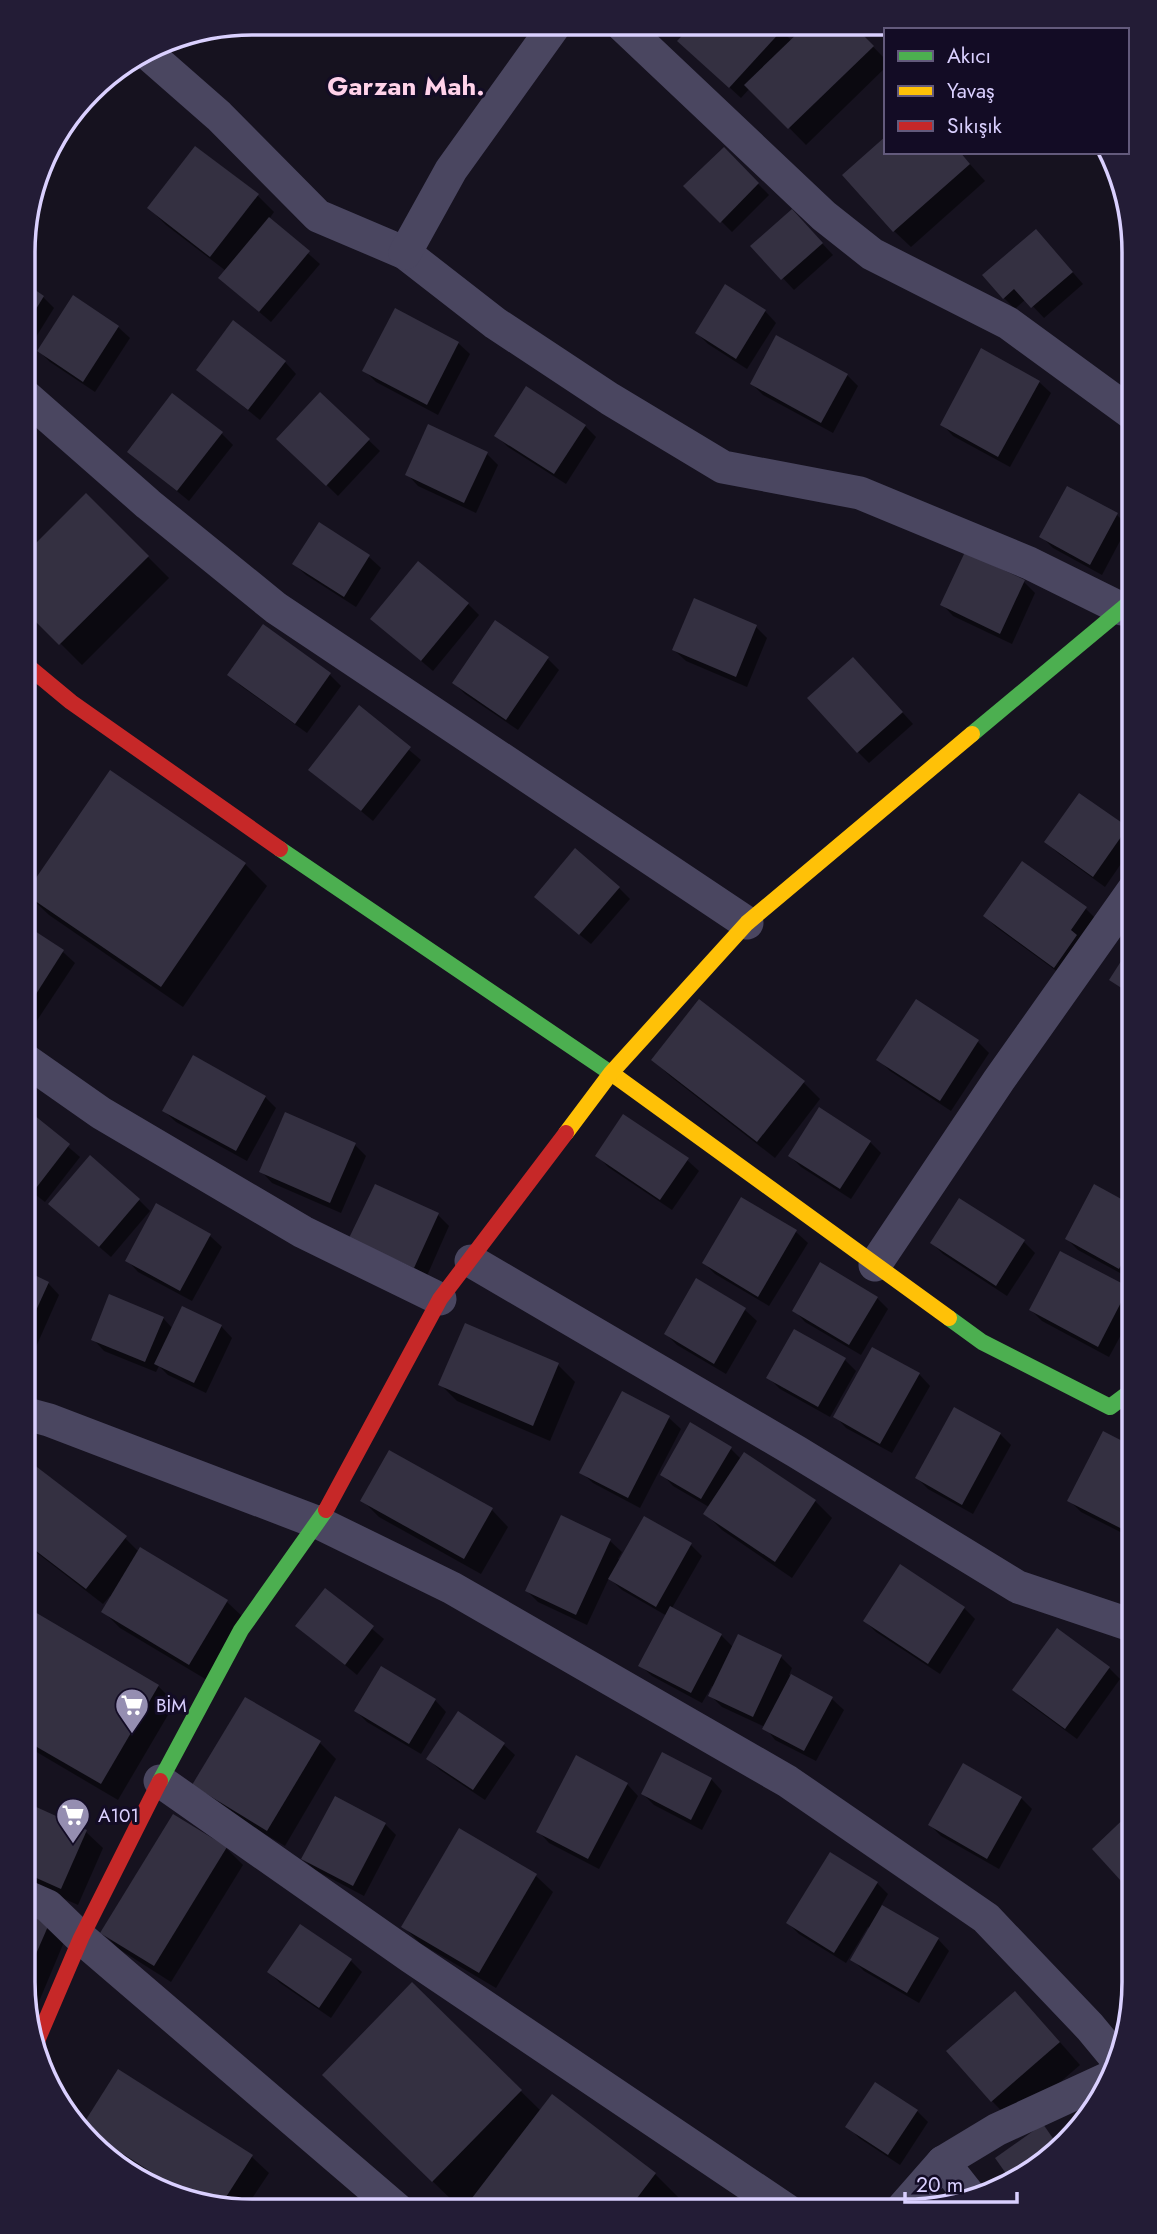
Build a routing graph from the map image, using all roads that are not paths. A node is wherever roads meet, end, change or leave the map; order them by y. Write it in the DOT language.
graph roads {
  1 [pos="548,35"];
  2 [pos="633,35"];
  3 [pos="154,59"];
  4 [pos="405,253"];
  5 [pos="35,406"];
  6 [pos="1122,406"];
  7 [pos="1122,602"];
  8 [pos="1122,609"];
  9 [pos="35,672"];
  10 [pos="1122,906"];
  11 [pos="747,923"];
  12 [pos="35,1067"];
  13 [pos="611,1073"];
  14 [pos="471,1261"];
  15 [pos="875,1265"];
  16 [pos="440,1299"];
  17 [pos="1122,1398"];
  18 [pos="35,1416"];
  19 [pos="319,1523"];
  20 [pos="1122,1622"];
  21 [pos="160,1782"];
  22 [pos="35,1900"];
  23 [pos="81,1938"];
  24 [pos="41,2031"];
  25 [pos="1110,2051"];
  26 [pos="1097,2083"];
  27 [pos="943,2162"];
  28 [pos="965,2190"];
  29 [pos="385,2199"];
  30 [pos="770,2199"];
  31 [pos="911,2199"];
  1 -- 4 [label="street"];
  2 -- 6 [label="street"];
  3 -- 4 [label="street"];
  4 -- 7 [label="street"];
  5 -- 11 [label="street"];
  8 -- 11 [label="street"];
  9 -- 13 [label="street"];
  10 -- 15 [label="street"];
  11 -- 13 [label="street"];
  12 -- 16 [label="street"];
  13 -- 14 [label="street"];
  13 -- 15 [label="street"];
  14 -- 16 [label="street"];
  14 -- 20 [label="street"];
  15 -- 17 [label="street"];
  16 -- 19 [label="street"];
  18 -- 19 [label="street"];
  19 -- 21 [label="street"];
  19 -- 25 [label="street"];
  21 -- 23 [label="street"];
  21 -- 30 [label="street"];
  22 -- 23 [label="street"];
  23 -- 24 [label="street"];
  23 -- 29 [label="street"];
  26 -- 27 [label="street"];
  27 -- 28 [label="street"];
  27 -- 31 [label="street"];
}
